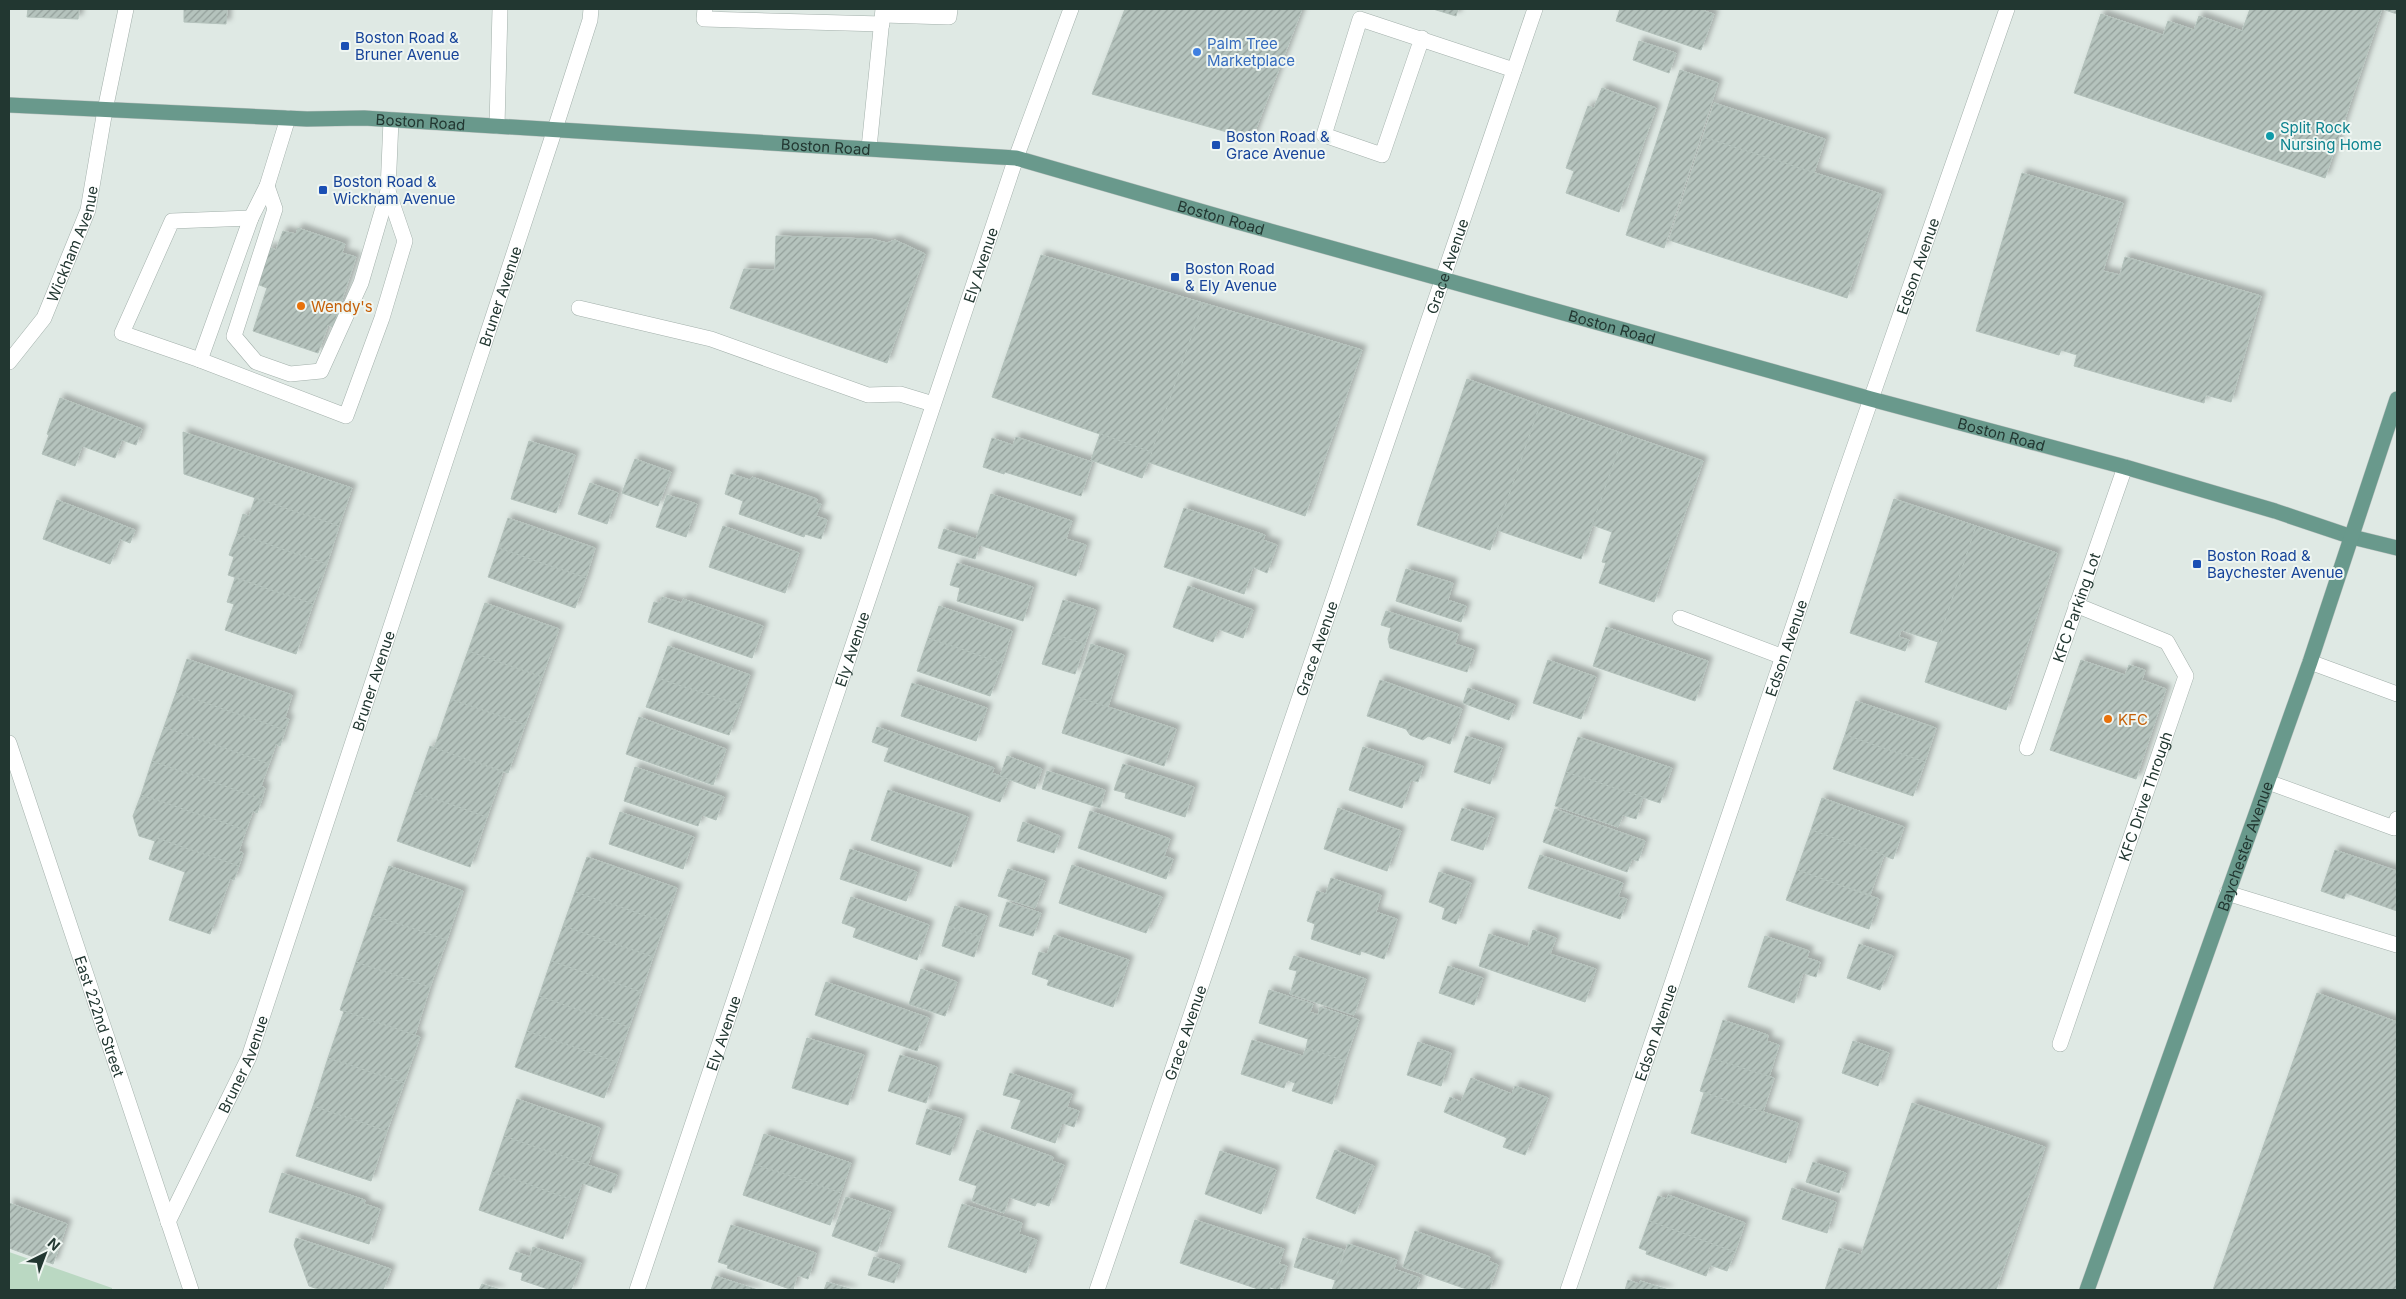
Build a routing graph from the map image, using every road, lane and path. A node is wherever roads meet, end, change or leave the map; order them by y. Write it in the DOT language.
graph roads {
  1 [pos="126,9"];
  2 [pos="500,9"];
  3 [pos="591,9"];
  4 [pos="705,9"];
  5 [pos="950,9"];
  6 [pos="1071,9"];
  7 [pos="1535,9"];
  8 [pos="2007,9"];
  9 [pos="883,16"];
  10 [pos="1422,38"];
  11 [pos="1514,70"];
  12 [pos="9,105"];
  13 [pos="105,110"];
  14 [pos="288,118"];
  15 [pos="391,120"];
  16 [pos="497,126"];
  17 [pos="555,129"];
  18 [pos="869,148"];
  19 [pos="1016,158"];
  20 [pos="267,186"];
  21 [pos="388,191"];
  22 [pos="251,218"];
  23 [pos="1443,278"];
  24 [pos="579,308"];
  25 [pos="200,360"];
  26 [pos="9,362"];
  27 [pos="1871,399"];
  28 [pos="2397,399"];
  29 [pos="933,404"];
  30 [pos="2125,467"];
  31 [pos="2352,537"];
  32 [pos="2397,548"];
  33 [pos="2076,605"];
  34 [pos="1680,618"];
  35 [pos="1783,657"];
  36 [pos="2310,662"];
  37 [pos="2397,694"];
  38 [pos="9,742"];
  39 [pos="2027,748"];
  40 [pos="2268,782"];
  41 [pos="2396,825"];
  42 [pos="2227,893"];
  43 [pos="2397,945"];
  44 [pos="2060,1044"];
  45 [pos="168,1222"];
  46 [pos="191,1290"];
  47 [pos="637,1290"];
  48 [pos="1097,1290"];
  49 [pos="1568,1290"];
  50 [pos="2087,1290"];
  1 -- 13 [label="street, Wickham Avenue"];
  2 -- 16 [label="street"];
  3 -- 17 [label="street, Bruner Avenue"];
  4 -- 9 [label="street"];
  5 -- 9 [label="street"];
  6 -- 19 [label="street, Ely Avenue"];
  7 -- 11 [label="street, Grace Avenue"];
  8 -- 27 [label="street, Edson Avenue"];
  9 -- 18 [label="street"];
  10 -- 10 [label="street"];
  10 -- 11 [label="street"];
  11 -- 23 [label="street, Grace Avenue"];
  12 -- 13 [label="main road, Boston Road"];
  13 -- 14 [label="main road, Boston Road"];
  13 -- 26 [label="street, Wickham Avenue"];
  14 -- 15 [label="main road, Boston Road"];
  14 -- 20 [label="street"];
  15 -- 16 [label="main road, Boston Road"];
  15 -- 21 [label="street"];
  16 -- 17 [label="main road, Boston Road"];
  17 -- 18 [label="main road, Boston Road"];
  17 -- 45 [label="street, Bruner Avenue"];
  18 -- 19 [label="main road, Boston Road"];
  19 -- 23 [label="main road, Boston Road"];
  19 -- 29 [label="street, Ely Avenue"];
  20 -- 21 [label="street"];
  20 -- 22 [label="street"];
  21 -- 25 [label="street"];
  22 -- 25 [label="street"];
  22 -- 25 [label="street"];
  23 -- 27 [label="main road, Boston Road"];
  23 -- 48 [label="street, Grace Avenue"];
  24 -- 29 [label="street"];
  27 -- 30 [label="main road, Boston Road"];
  27 -- 35 [label="street, Edson Avenue"];
  28 -- 31 [label="main road, Baychester Avenue"];
  29 -- 47 [label="street, Ely Avenue"];
  30 -- 31 [label="main road, Boston Road"];
  30 -- 33 [label="street, KFC Parking Lot"];
  31 -- 32 [label="main road, Boston Road"];
  31 -- 36 [label="main road, Baychester Avenue"];
  33 -- 39 [label="street, KFC Parking Lot"];
  33 -- 44 [label="street, KFC Drive Through"];
  34 -- 35 [label="street"];
  35 -- 49 [label="street, Edson Avenue"];
  36 -- 37 [label="street"];
  36 -- 40 [label="main road, Baychester Avenue"];
  38 -- 45 [label="street, East 222nd Street"];
  40 -- 41 [label="street"];
  40 -- 42 [label="main road, Baychester Avenue"];
  42 -- 43 [label="street"];
  42 -- 50 [label="main road, Baychester Avenue"];
  45 -- 46 [label="street, East 222nd Street"];
}
